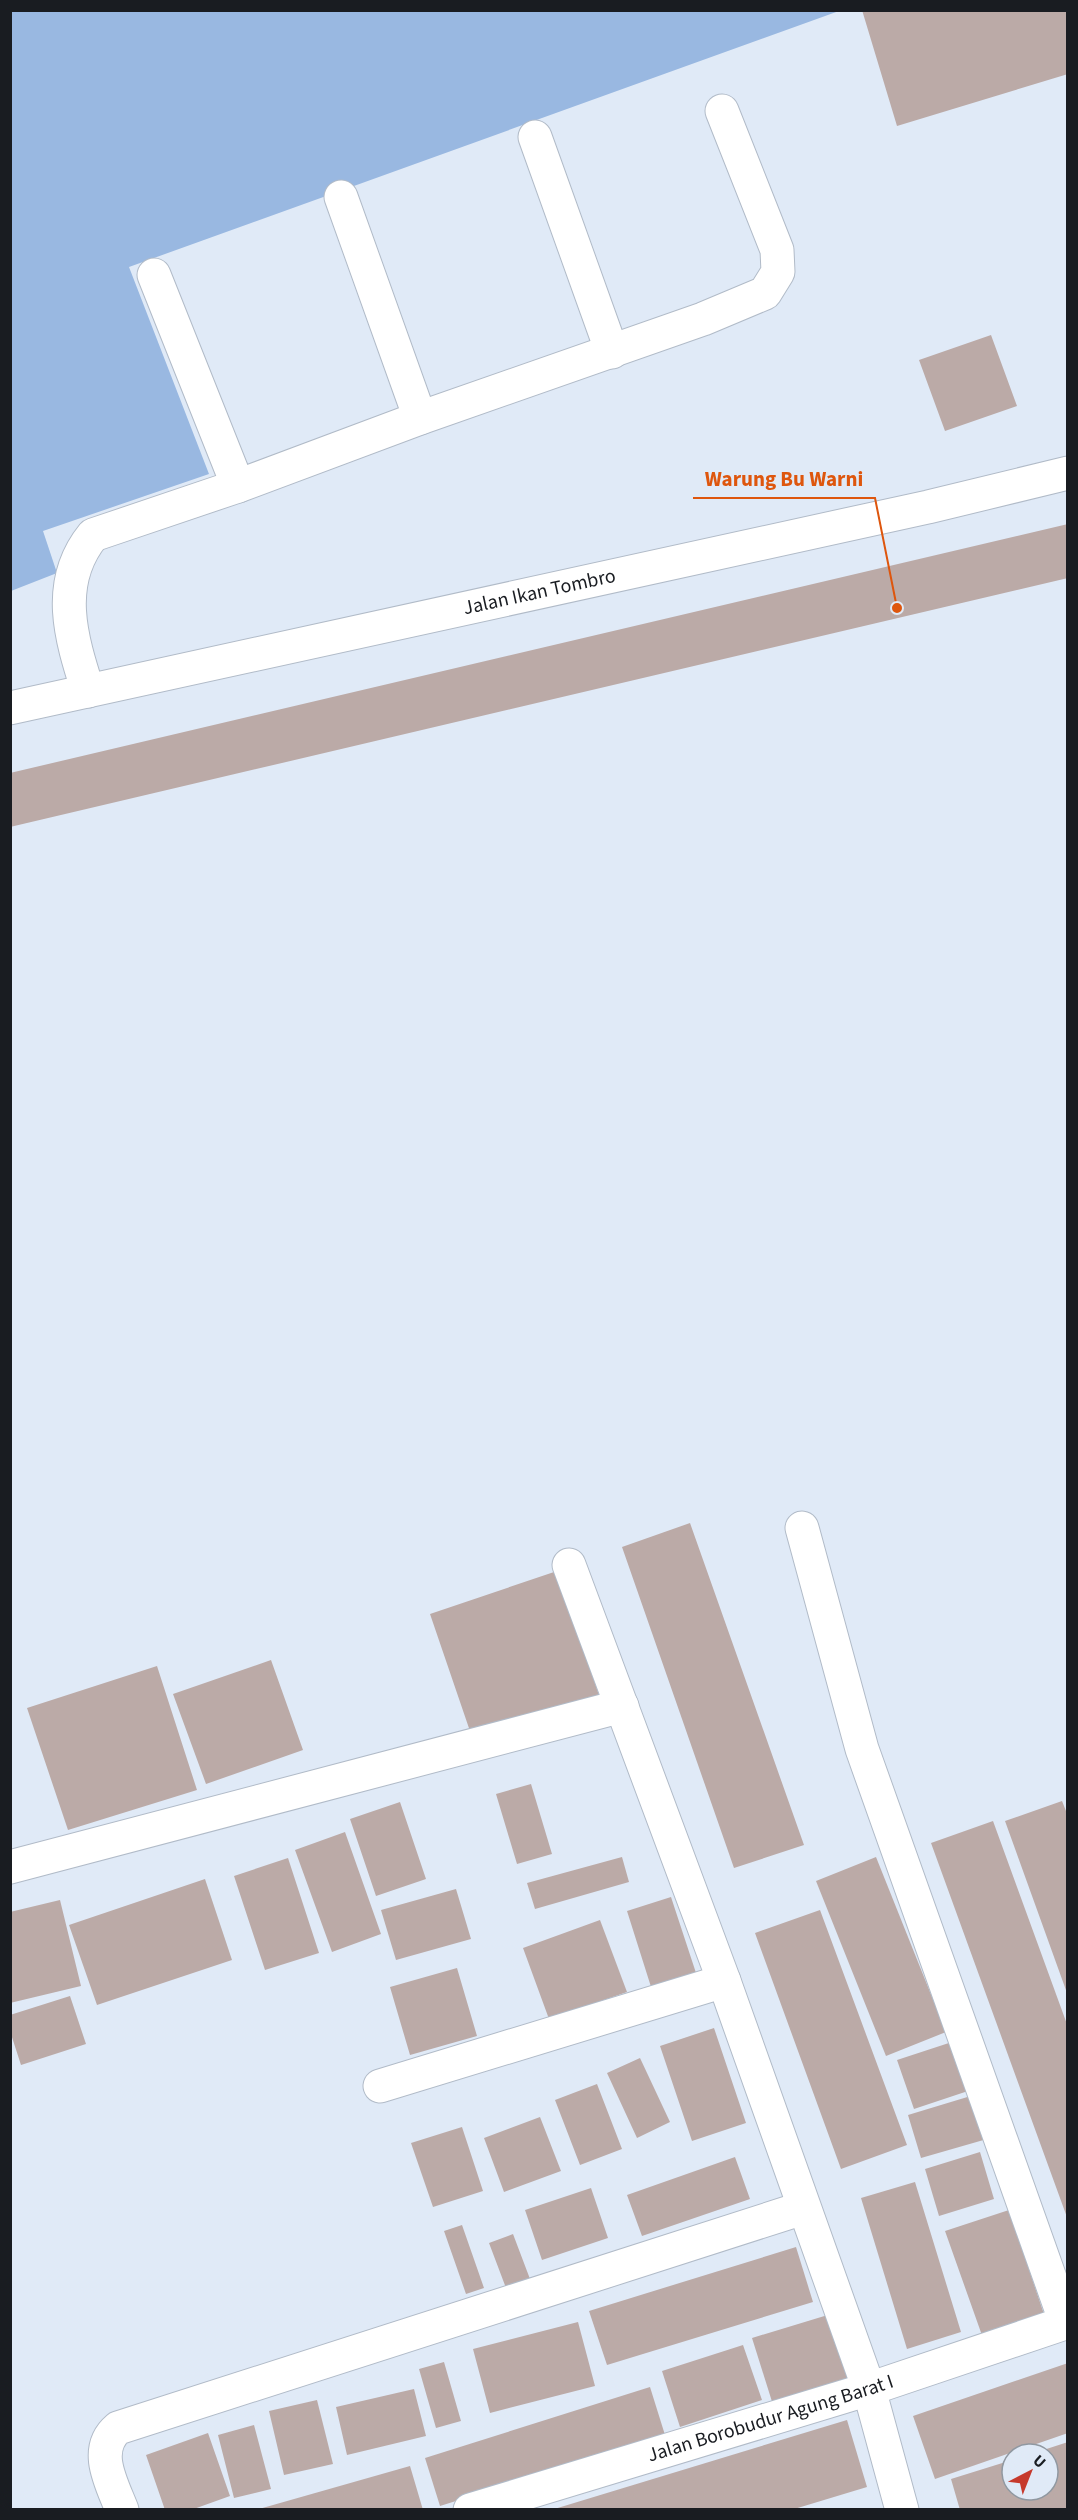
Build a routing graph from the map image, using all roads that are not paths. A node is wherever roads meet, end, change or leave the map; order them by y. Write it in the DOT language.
graph roads {
  1 [pos="722,111"];
  2 [pos="535,137"];
  3 [pos="340,197"];
  4 [pos="154,275"];
  5 [pos="612,352"];
  6 [pos="420,418"];
  7 [pos="1068,473"];
  8 [pos="238,486"];
  9 [pos="88,691"];
  10 [pos="10,708"];
  11 [pos="802,1528"];
  12 [pos="569,1565"];
  13 [pos="622,1706"];
  14 [pos="10,1867"];
  15 [pos="724,1981"];
  16 [pos="380,2086"];
  17 [pos="803,2208"];
  18 [pos="1067,2322"];
  19 [pos="869,2389"];
  20 [pos="122,2510"];
  21 [pos="470,2510"];
  22 [pos="902,2510"];
  1 -- 5 [label="street"];
  2 -- 5 [label="street"];
  3 -- 6 [label="street"];
  4 -- 8 [label="street"];
  5 -- 6 [label="street"];
  6 -- 8 [label="street"];
  7 -- 9 [label="street, Jalan Ikan Tombro"];
  8 -- 9 [label="street"];
  9 -- 10 [label="street, Jalan Ikan Tombro"];
  11 -- 18 [label="street"];
  12 -- 13 [label="street"];
  13 -- 14 [label="street"];
  13 -- 15 [label="street"];
  15 -- 16 [label="street"];
  15 -- 17 [label="street"];
  17 -- 19 [label="street"];
  17 -- 20 [label="street"];
  18 -- 19 [label="street, Jalan Borobudur Agung Barat I"];
  19 -- 21 [label="street, Jalan Borobudur Agung Barat I"];
  19 -- 22 [label="street"];
}
